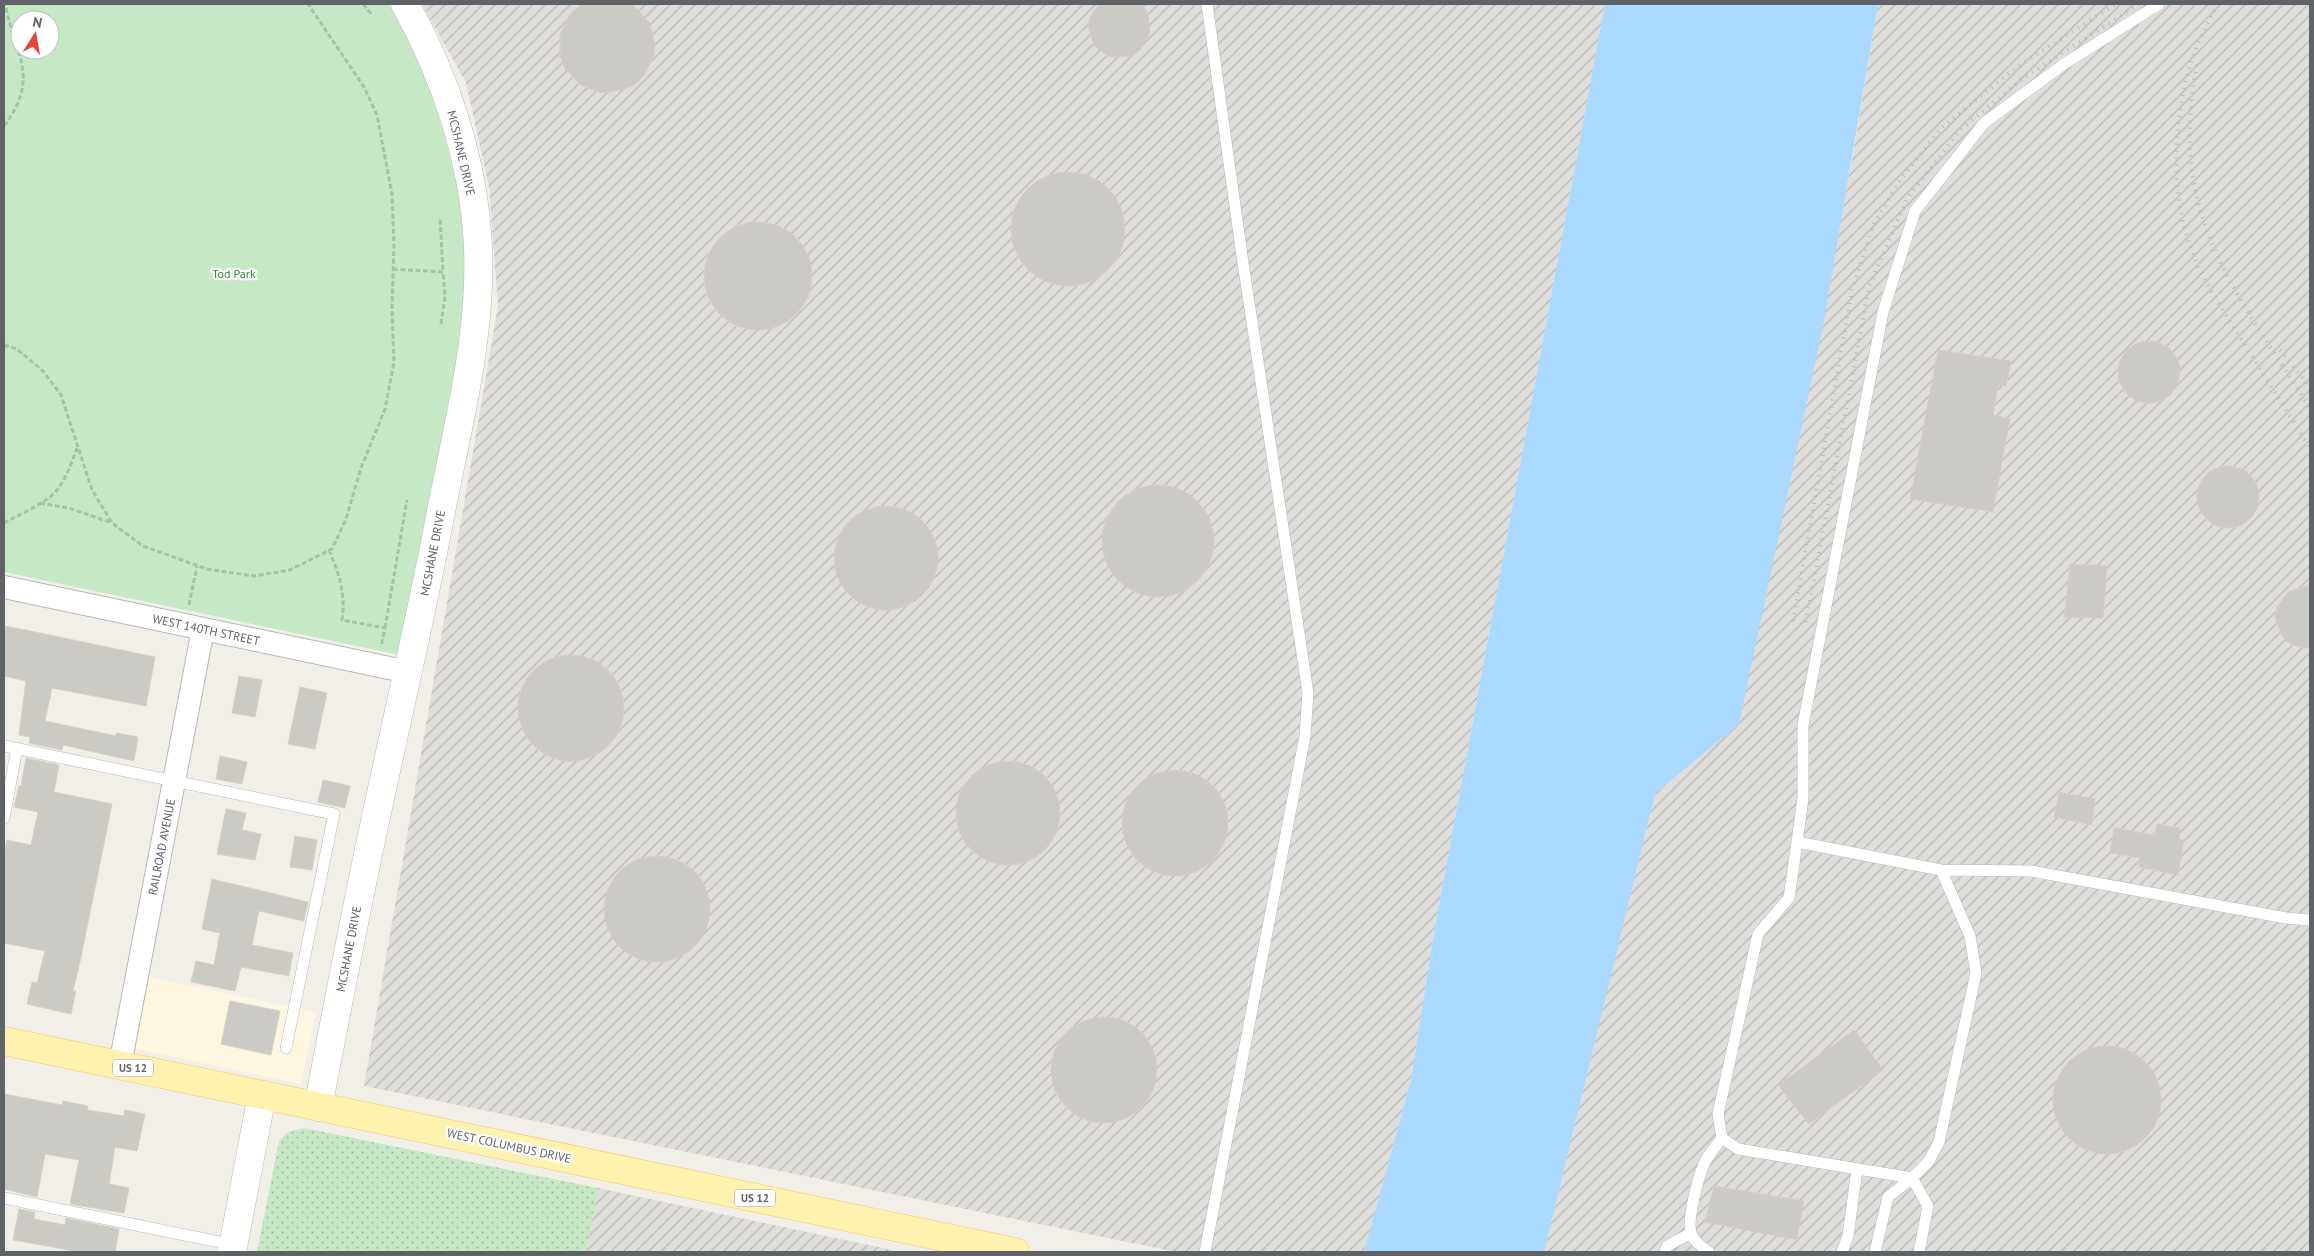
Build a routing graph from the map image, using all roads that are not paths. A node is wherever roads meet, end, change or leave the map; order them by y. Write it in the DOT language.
graph roads {
  1 [pos="405,4"];
  2 [pos="1207,4"];
  3 [pos="2159,4"];
  4 [pos="4,587"];
  5 [pos="194,627"];
  6 [pos="408,672"];
  7 [pos="4,746"];
  8 [pos="18,748"];
  9 [pos="174,781"];
  10 [pos="4,818"];
  11 [pos="1797,842"];
  12 [pos="1941,870"];
  13 [pos="2310,920"];
  14 [pos="4,1041"];
  15 [pos="286,1048"];
  16 [pos="120,1065"];
  17 [pos="262,1095"];
  18 [pos="318,1107"];
  19 [pos="1722,1138"];
  20 [pos="1857,1169"];
  21 [pos="1912,1178"];
  22 [pos="4,1198"];
  23 [pos="1691,1233"];
  24 [pos="942,1245"];
  25 [pos="233,1248"];
  26 [pos="1015,1252"];
  27 [pos="1205,1252"];
  28 [pos="1665,1252"];
  29 [pos="1709,1252"];
  30 [pos="1842,1252"];
  31 [pos="1875,1252"];
  32 [pos="1919,1252"];
  1 -- 6 [label="street, MCSHANE DRIVE"];
  2 -- 27 [label="lane"];
  3 -- 11 [label="lane"];
  4 -- 5 [label="street, WEST 140TH STREET"];
  5 -- 6 [label="street, WEST 140TH STREET"];
  5 -- 9 [label="street, RAILROAD AVENUE"];
  6 -- 18 [label="street, MCSHANE DRIVE"];
  7 -- 8 [label="lane"];
  8 -- 9 [label="lane"];
  8 -- 10 [label="lane"];
  9 -- 15 [label="lane"];
  9 -- 16 [label="street, RAILROAD AVENUE"];
  11 -- 12 [label="lane"];
  11 -- 19 [label="lane"];
  12 -- 13 [label="lane"];
  12 -- 21 [label="lane"];
  14 -- 16 [label="main road, WEST COLUMBUS DRIVE / US 12"];
  16 -- 17 [label="main road, WEST COLUMBUS DRIVE / US 12"];
  17 -- 18 [label="main road, WEST COLUMBUS DRIVE / US 12"];
  17 -- 25 [label="street"];
  18 -- 24 [label="main road, WEST COLUMBUS DRIVE / US 12"];
  19 -- 20 [label="lane"];
  19 -- 23 [label="lane"];
  20 -- 21 [label="lane"];
  20 -- 30 [label="lane"];
  21 -- 31 [label="lane"];
  21 -- 32 [label="lane"];
  22 -- 25 [label="lane"];
  23 -- 28 [label="lane"];
  23 -- 29 [label="lane"];
  24 -- 26 [label="main road, WEST COLUMBUS DRIVE / US 12"];
}
